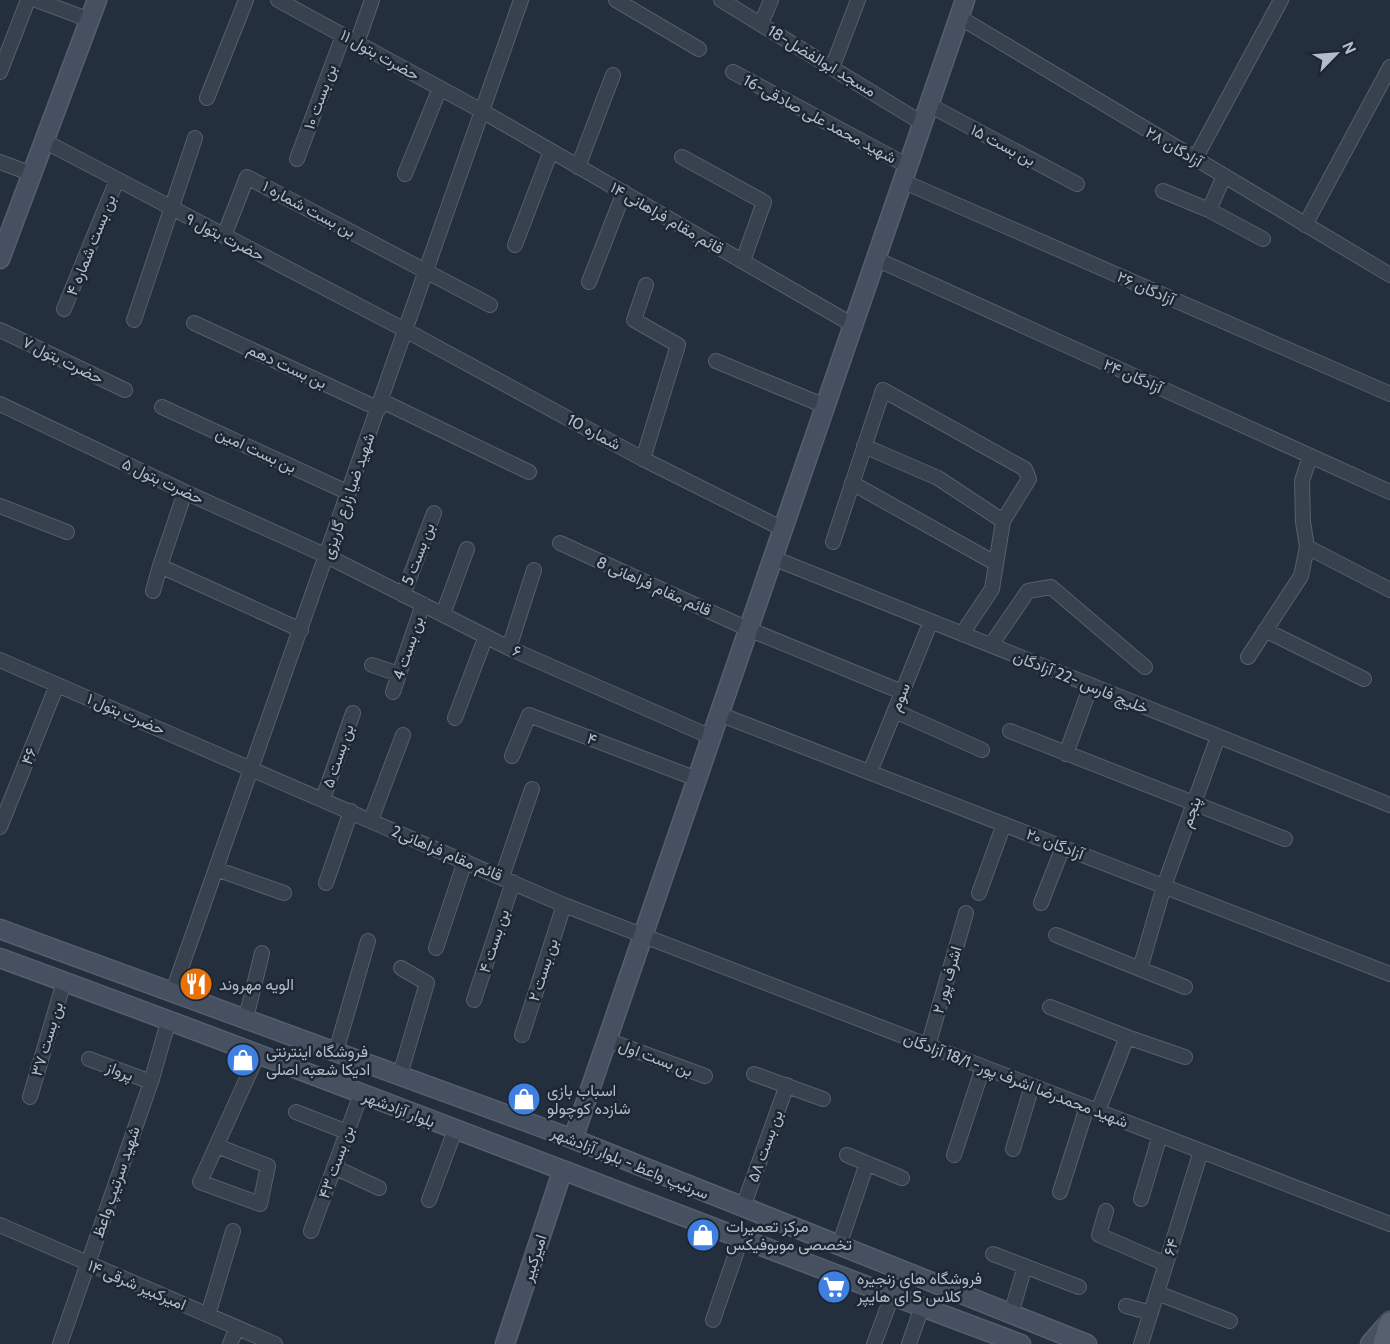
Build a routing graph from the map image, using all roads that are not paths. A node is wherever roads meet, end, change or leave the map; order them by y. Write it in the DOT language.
graph roads {
  1 [pos="28,0"];
  2 [pos="36,0"];
  3 [pos="97,0"];
  4 [pos="246,0"];
  5 [pos="278,0"];
  6 [pos="372,0"];
  7 [pos="521,0"];
  8 [pos="616,0"];
  9 [pos="721,0"];
  10 [pos="771,0"];
  11 [pos="858,0"];
  12 [pos="1281,0"];
  13 [pos="962,9"];
  14 [pos="90,20"];
  15 [pos="761,24"];
  16 [pos="344,36"];
  17 [pos="357,43"];
  18 [pos="699,50"];
  19 [pos="1390,67"];
  20 [pos="832,68"];
  21 [pos="0,72"];
  22 [pos="733,72"];
  23 [pos="613,75"];
  24 [pos="440,88"];
  25 [pos="207,98"];
  26 [pos="928,105"];
  27 [pos="482,111"];
  28 [pos="922,123"];
  29 [pos="195,138"];
  30 [pos="44,141"];
  31 [pos="551,151"];
  32 [pos="682,157"];
  33 [pos="297,159"];
  34 [pos="1195,159"];
  35 [pos="0,162"];
  36 [pos="578,166"];
  37 [pos="32,174"];
  38 [pos="405,174"];
  39 [pos="905,174"];
  40 [pos="1224,176"];
  41 [pos="117,180"];
  42 [pos="1077,184"];
  43 [pos="1162,191"];
  44 [pos="624,192"];
  45 [pos="172,209"];
  46 [pos="1209,210"];
  47 [pos="1305,225"];
  48 [pos="5,229"];
  49 [pos="224,236"];
  50 [pos="1263,239"];
  51 [pos="515,246"];
  52 [pos="0,259"];
  53 [pos="876,259"];
  54 [pos="743,261"];
  55 [pos="427,271"];
  56 [pos="1390,275"];
  57 [pos="589,282"];
  58 [pos="646,285"];
  59 [pos="490,305"];
  60 [pos="64,309"];
  61 [pos="134,320"];
  62 [pos="194,323"];
  63 [pos="853,325"];
  64 [pos="0,330"];
  65 [pos="406,331"];
  66 [pos="716,361"];
  67 [pos="125,390"];
  68 [pos="1390,394"];
  69 [pos="0,404"];
  70 [pos="380,405"];
  71 [pos="825,406"];
  72 [pos="162,407"];
  73 [pos="864,446"];
  74 [pos="1310,456"];
  75 [pos="643,459"];
  76 [pos="529,472"];
  77 [pos="852,483"];
  78 [pos="185,492"];
  79 [pos="1390,492"];
  80 [pos="350,493"];
  81 [pos="0,506"];
  82 [pos="434,513"];
  83 [pos="1003,521"];
  84 [pos="783,529"];
  85 [pos="67,532"];
  86 [pos="833,542"];
  87 [pos="560,543"];
  88 [pos="1307,547"];
  89 [pos="467,549"];
  90 [pos="327,556"];
  91 [pos="773,558"];
  92 [pos="995,563"];
  93 [pos="160,566"];
  94 [pos="534,570"];
  95 [pos="1390,590"];
  96 [pos="153,591"];
  97 [pos="403,595"];
  98 [pos="423,604"];
  99 [pos="443,614"];
  100 [pos="931,621"];
  101 [pos="748,629"];
  102 [pos="301,630"];
  103 [pos="1265,630"];
  104 [pos="962,634"];
  105 [pos="486,636"];
  106 [pos="991,645"];
  107 [pos="509,648"];
  108 [pos="1248,657"];
  109 [pos="0,660"];
  110 [pos="372,665"];
  111 [pos="1145,666"];
  112 [pos="399,674"];
  113 [pos="1364,679"];
  114 [pos="57,685"];
  115 [pos="1091,686"];
  116 [pos="393,692"];
  117 [pos="902,692"];
  118 [pos="894,711"];
  119 [pos="353,713"];
  120 [pos="719,714"];
  121 [pos="455,718"];
  122 [pos="1010,731"];
  123 [pos="403,735"];
  124 [pos="711,737"];
  125 [pos="1218,737"];
  126 [pos="982,750"];
  127 [pos="1066,754"];
  128 [pos="512,756"];
  129 [pos="252,768"];
  130 [pos="870,772"];
  131 [pos="697,779"];
  132 [pos="531,789"];
  133 [pos="323,799"];
  134 [pos="1194,804"];
  135 [pos="1390,805"];
  136 [pos="351,811"];
  137 [pos="371,820"];
  138 [pos="1004,824"];
  139 [pos="0,826"];
  140 [pos="1285,839"];
  141 [pos="1063,847"];
  142 [pos="465,861"];
  143 [pos="216,868"];
  144 [pos="507,879"];
  145 [pos="326,883"];
  146 [pos="1164,886"];
  147 [pos="284,892"];
  148 [pos="979,893"];
  149 [pos="1041,903"];
  150 [pos="564,905"];
  151 [pos="966,913"];
  152 [pos="0,929"];
  153 [pos="1056,935"];
  154 [pos="643,937"];
  155 [pos="368,941"];
  156 [pos="436,948"];
  157 [pos="262,953"];
  158 [pos="0,958"];
  159 [pos="400,968"];
  160 [pos="1140,969"];
  161 [pos="1390,974"];
  162 [pos="64,981"];
  163 [pos="1185,987"];
  164 [pos="173,991"];
  165 [pos="474,1000"];
  166 [pos="1050,1007"];
  167 [pos="246,1018"];
  168 [pos="169,1019"];
  169 [pos="522,1035"];
  170 [pos="1127,1037"];
  171 [pos="607,1040"];
  172 [pos="928,1046"];
  173 [pos="336,1051"];
  174 [pos="258,1054"];
  175 [pos="1185,1057"];
  176 [pos="89,1059"];
  177 [pos="983,1067"];
  178 [pos="754,1074"];
  179 [pos="400,1076"];
  180 [pos="705,1077"];
  181 [pos="151,1082"];
  182 [pos="787,1085"];
  183 [pos="1032,1086"];
  184 [pos="361,1094"];
  185 [pos="30,1097"];
  186 [pos="823,1099"];
  187 [pos="1093,1109"];
  188 [pos="296,1112"];
  189 [pos="455,1130"];
  190 [pos="347,1132"];
  191 [pos="1160,1135"];
  192 [pos="573,1139"];
  193 [pos="217,1146"];
  194 [pos="1013,1149"];
  195 [pos="1201,1151"];
  196 [pos="847,1155"];
  197 [pos="954,1155"];
  198 [pos="867,1163"];
  199 [pos="334,1167"];
  200 [pos="562,1172"];
  201 [pos="902,1178"];
  202 [pos="379,1188"];
  203 [pos="1060,1192"];
  204 [pos="1141,1199"];
  205 [pos="429,1200"];
  206 [pos="743,1207"];
  207 [pos="1107,1211"];
  208 [pos="1390,1224"];
  209 [pos="0,1226"];
  210 [pos="233,1231"];
  211 [pos="311,1231"];
  212 [pos="741,1239"];
  213 [pos="839,1246"];
  214 [pos="993,1254"];
  215 [pos="87,1264"];
  216 [pos="1166,1264"];
  217 [pos="1025,1266"];
  218 [pos="1078,1287"];
  219 [pos="1157,1293"];
  220 [pos="892,1296"];
  221 [pos="1126,1306"];
  222 [pos="922,1307"];
  223 [pos="1151,1313"];
  224 [pos="1011,1314"];
  225 [pos="208,1315"];
  226 [pos="1231,1319"];
  227 [pos="713,1320"];
  228 [pos="1390,1322"];
  229 [pos="237,1328"];
  230 [pos="996,1340"];
  231 [pos="60,1344"];
  232 [pos="230,1344"];
  233 [pos="275,1344"];
  234 [pos="505,1344"];
  235 [pos="874,1344"];
  236 [pos="909,1344"];
  237 [pos="1021,1344"];
  238 [pos="1087,1344"];
  239 [pos="1141,1344"];
  240 [pos="1370,1344"];
  241 [pos="1384,1344"];
  1 -- 21 [label="street"];
  2 -- 14 [label="street"];
  3 -- 14 [label="main road"];
  4 -- 25 [label="street"];
  5 -- 16 [label="street, حضرت بتول ۱۱"];
  6 -- 17 [label="street"];
  7 -- 27 [label="street, شهید ضیا زارع گاریزی"];
  8 -- 18 [label="street"];
  9 -- 15 [label="street, مسجد ابوالفضل-18"];
  10 -- 15 [label="street"];
  11 -- 20 [label="street"];
  12 -- 34 [label="street"];
  13 -- 26 [label="main road"];
  13 -- 34 [label="street, ۲۸ آزادگان"];
  14 -- 30 [label="main road"];
  15 -- 20 [label="street, مسجد ابوالفضل-18"];
  16 -- 17 [label="street, حضرت بتول ۱۱"];
  16 -- 33 [label="street, بن بست ۱۰"];
  17 -- 24 [label="street, حضرت بتول ۱۱"];
  19 -- 47 [label="street"];
  20 -- 28 [label="street, مسجد ابوالفضل-18"];
  22 -- 39 [label="street, شهید محمد علی صادقی-16"];
  23 -- 36 [label="street"];
  24 -- 27 [label="street, حضرت بتول ۱۱"];
  24 -- 38 [label="street"];
  26 -- 28 [label="main road"];
  26 -- 42 [label="street, بن بست ۱۵"];
  27 -- 31 [label="street, ۱۴ قائم مقام فراهانی"];
  27 -- 55 [label="street, شهید ضیا زارع گاریزی"];
  28 -- 39 [label="main road"];
  29 -- 45 [label="street"];
  30 -- 37 [label="main road"];
  30 -- 41 [label="street, حضرت بتول ۹"];
  31 -- 36 [label="street, ۱۴ قائم مقام فراهانی"];
  31 -- 51 [label="street"];
  32 -- 54 [label="street"];
  34 -- 40 [label="street, ۲۸ آزادگان"];
  35 -- 37 [label="street"];
  36 -- 44 [label="street, ۱۴ قائم مقام فراهانی"];
  37 -- 48 [label="main road"];
  39 -- 53 [label="main road"];
  39 -- 68 [label="street, ۲۶ آزادگان"];
  40 -- 46 [label="street"];
  40 -- 47 [label="street, ۲۸ آزادگان"];
  41 -- 45 [label="street, حضرت بتول ۹"];
  41 -- 60 [label="street, بن بست شماره ۴"];
  43 -- 46 [label="street"];
  44 -- 54 [label="street, ۱۴ قائم مقام فراهانی"];
  44 -- 57 [label="street"];
  45 -- 49 [label="street, حضرت بتول ۹"];
  45 -- 61 [label="street"];
  46 -- 50 [label="street"];
  47 -- 56 [label="street, ۲۸ آزادگان"];
  48 -- 52 [label="main road"];
  49 -- 55 [label="street, بن بست شماره ۱"];
  49 -- 65 [label="street, حضرت بتول ۹"];
  53 -- 63 [label="main road"];
  53 -- 74 [label="street, ۲۴ آزادگان"];
  54 -- 63 [label="street, ۱۴ قائم مقام فراهانی"];
  55 -- 59 [label="street"];
  55 -- 65 [label="street, شهید ضیا زارع گاریزی"];
  58 -- 75 [label="street"];
  62 -- 70 [label="street, بن بست دهم"];
  63 -- 71 [label="main road"];
  64 -- 67 [label="street, حضرت بتول ۷"];
  65 -- 70 [label="street, شهید ضیا زارع گاریزی"];
  65 -- 75 [label="street, شماره 10"];
  66 -- 71 [label="street"];
  69 -- 78 [label="street, حضرت بتول ۵"];
  70 -- 76 [label="street, بن بست دهم"];
  70 -- 80 [label="street, شهید ضیا زارع گاریزی"];
  71 -- 84 [label="main road"];
  72 -- 80 [label="street, بن بست امین"];
  73 -- 77 [label="street"];
  73 -- 83 [label="street"];
  73 -- 83 [label="street"];
  74 -- 79 [label="street, ۲۴ آزادگان"];
  74 -- 88 [label="street"];
  75 -- 84 [label="street, شماره 10"];
  77 -- 86 [label="street"];
  77 -- 92 [label="street"];
  78 -- 90 [label="street, حضرت بتول ۵"];
  78 -- 93 [label="street"];
  80 -- 90 [label="street, شهید ضیا زارع گاریزی"];
  81 -- 85 [label="street"];
  82 -- 97 [label="street, بن بست 5"];
  83 -- 92 [label="street"];
  84 -- 91 [label="main road"];
  87 -- 101 [label="street, 8 قائم مقام فراهانی"];
  88 -- 95 [label="street"];
  88 -- 103 [label="street"];
  89 -- 99 [label="street"];
  90 -- 97 [label="street, ۶"];
  90 -- 102 [label="street, شهید ضیا زارع گاریزی"];
  91 -- 100 [label="street, خلیج فارس -22 آزادگان"];
  91 -- 101 [label="main road"];
  92 -- 104 [label="street"];
  93 -- 96 [label="street"];
  93 -- 102 [label="street"];
  94 -- 107 [label="street"];
  97 -- 98 [label="street, ۶"];
  98 -- 99 [label="street, ۶"];
  98 -- 112 [label="street, بن بست 4"];
  99 -- 105 [label="street, ۶"];
  100 -- 104 [label="street, خلیج فارس -22 آزادگان"];
  100 -- 117 [label="street, سوم"];
  101 -- 117 [label="street, 8 قائم مقام فراهانی"];
  101 -- 120 [label="main road"];
  102 -- 129 [label="street, شهید ضیا زارع گاریزی"];
  103 -- 108 [label="street"];
  103 -- 113 [label="street"];
  104 -- 106 [label="street, خلیج فارس -22 آزادگان"];
  105 -- 107 [label="street, ۶"];
  105 -- 121 [label="street"];
  106 -- 111 [label="street"];
  106 -- 115 [label="street, خلیج فارس -22 آزادگان"];
  107 -- 124 [label="street, ۶"];
  109 -- 114 [label="street, حضرت بتول ۱"];
  110 -- 112 [label="street"];
  112 -- 116 [label="street, بن بست 4"];
  114 -- 129 [label="street, حضرت بتول ۱"];
  114 -- 139 [label="street, ۴۶"];
  115 -- 125 [label="street, خلیج فارس -22 آزادگان"];
  115 -- 127 [label="street"];
  117 -- 118 [label="street, سوم"];
  118 -- 126 [label="street"];
  118 -- 130 [label="street, سوم"];
  119 -- 133 [label="street, بن بست ۵"];
  120 -- 124 [label="main road"];
  120 -- 130 [label="street, ۲۰ آزادگان"];
  122 -- 127 [label="street"];
  123 -- 137 [label="street"];
  124 -- 131 [label="main road"];
  125 -- 134 [label="street, پنجم"];
  125 -- 135 [label="street, خلیج فارس -22 آزادگان"];
  127 -- 134 [label="street"];
  128 -- 131 [label="street, ۴"];
  129 -- 133 [label="street, 2قائم مقام فراهانی"];
  129 -- 143 [label="street, شهید ضیا زارع گاریزی"];
  130 -- 138 [label="street, ۲۰ آزادگان"];
  131 -- 154 [label="main road"];
  132 -- 144 [label="street, بن بست ۴"];
  133 -- 136 [label="street, 2قائم مقام فراهانی"];
  134 -- 140 [label="street"];
  134 -- 146 [label="street, پنجم"];
  136 -- 137 [label="street, 2قائم مقام فراهانی"];
  136 -- 145 [label="street"];
  137 -- 142 [label="street, 2قائم مقام فراهانی"];
  138 -- 141 [label="street, ۲۰ آزادگان"];
  138 -- 148 [label="street"];
  141 -- 146 [label="street, ۲۰ آزادگان"];
  141 -- 149 [label="street"];
  142 -- 144 [label="street, 2قائم مقام فراهانی"];
  142 -- 156 [label="street"];
  143 -- 147 [label="street"];
  143 -- 164 [label="street, شهید ضیا زارع گاریزی"];
  144 -- 150 [label="street, 2قائم مقام فراهانی"];
  144 -- 165 [label="street, بن بست ۴"];
  146 -- 160 [label="street, پنجم"];
  146 -- 161 [label="street, ۲۰ آزادگان"];
  150 -- 154 [label="street, 2قائم مقام فراهانی"];
  150 -- 169 [label="street, بن بست ۲"];
  151 -- 172 [label="street, ۲ اشرف پور"];
  152 -- 164 [label="main road, سرتیپ واعظ - بلوار آزادشهر"];
  153 -- 160 [label="street"];
  154 -- 171 [label="main road"];
  154 -- 172 [label="street, شهید محمدرضا اشرف پور- 18/1 آزادگان"];
  155 -- 173 [label="street"];
  157 -- 167 [label="street"];
  158 -- 162 [label="main road"];
  159 -- 179 [label="street"];
  160 -- 163 [label="street"];
  162 -- 168 [label="main road"];
  162 -- 185 [label="street, بن بست ۳۷"];
  164 -- 167 [label="main road, سرتیپ واعظ - بلوار آزادشهر"];
  166 -- 170 [label="street"];
  167 -- 173 [label="main road, سرتیپ واعظ - بلوار آزادشهر"];
  168 -- 174 [label="main road, بلوار آزادشهر"];
  168 -- 181 [label="street, شهید سرتیپ واعظ"];
  170 -- 175 [label="street"];
  170 -- 187 [label="street"];
  171 -- 180 [label="street, بن بست اول"];
  171 -- 192 [label="main road"];
  172 -- 177 [label="street, شهید محمدرضا اشرف پور- 18/1 آزادگان"];
  173 -- 179 [label="main road, سرتیپ واعظ - بلوار آزادشهر"];
  174 -- 184 [label="main road, بلوار آزادشهر"];
  174 -- 193 [label="street"];
  176 -- 181 [label="street, پرواز"];
  177 -- 183 [label="street, شهید محمدرضا اشرف پور- 18/1 آزادگان"];
  177 -- 197 [label="street"];
  178 -- 182 [label="street"];
  179 -- 192 [label="main road, سرتیپ واعظ - بلوار آزادشهر"];
  181 -- 215 [label="street, شهید سرتیپ واعظ"];
  182 -- 186 [label="street"];
  182 -- 206 [label="street, بن بست ۵۸"];
  183 -- 187 [label="street, شهید محمدرضا اشرف پور- 18/1 آزادگان"];
  183 -- 194 [label="street"];
  184 -- 189 [label="main road, بلوار آزادشهر"];
  184 -- 190 [label="street, بن بست ۴۳"];
  187 -- 191 [label="street, شهید محمدرضا اشرف پور- 18/1 آزادگان"];
  187 -- 203 [label="street"];
  188 -- 190 [label="street"];
  189 -- 200 [label="main road, بلوار آزادشهر"];
  189 -- 205 [label="street"];
  190 -- 199 [label="street, بن بست ۴۳"];
  191 -- 195 [label="street, شهید محمدرضا اشرف پور- 18/1 آزادگان"];
  191 -- 204 [label="street"];
  192 -- 206 [label="main road, سرتیپ واعظ - بلوار آزادشهر"];
  193 -- 193 [label="street"];
  195 -- 208 [label="street, شهید محمدرضا اشرف پور- 18/1 آزادگان"];
  195 -- 216 [label="street, ۶۴"];
  196 -- 198 [label="street"];
  198 -- 201 [label="street"];
  198 -- 213 [label="street"];
  199 -- 202 [label="street"];
  199 -- 211 [label="street, بن بست ۴۳"];
  200 -- 212 [label="main road, سرتیپ واعظ - بلوار آزادشهر"];
  200 -- 234 [label="main road, امیرکبیر"];
  206 -- 213 [label="main road, سرتیپ واعظ - بلوار آزادشهر"];
  207 -- 216 [label="street"];
  209 -- 215 [label="street, ۱۴ امیرکبیر شرقی"];
  210 -- 225 [label="street"];
  212 -- 220 [label="main road, سرتیپ واعظ - بلوار آزادشهر"];
  212 -- 227 [label="street"];
  213 -- 224 [label="main road, سرتیپ واعظ - بلوار آزادشهر"];
  214 -- 217 [label="street"];
  215 -- 225 [label="street, ۱۴ امیرکبیر شرقی"];
  215 -- 231 [label="street, شهید سرتیپ واعظ"];
  216 -- 219 [label="street, ۶۴"];
  217 -- 218 [label="street"];
  217 -- 224 [label="street"];
  219 -- 223 [label="street, ۶۴"];
  219 -- 226 [label="street"];
  220 -- 222 [label="main road, سرتیپ واعظ - بلوار آزادشهر"];
  220 -- 235 [label="street"];
  221 -- 223 [label="street"];
  222 -- 230 [label="main road, سرتیپ واعظ - بلوار آزادشهر"];
  222 -- 236 [label="street"];
  223 -- 239 [label="street, ۶۴"];
  224 -- 238 [label="main road, سرتیپ واعظ - بلوار آزادشهر"];
  225 -- 229 [label="street, ۱۴ امیرکبیر شرقی"];
  228 -- 240 [label="main road"];
  228 -- 241 [label="main road"];
  229 -- 232 [label="street"];
  229 -- 233 [label="street, ۱۴ امیرکبیر شرقی"];
  230 -- 237 [label="main road, سرتیپ واعظ - بلوار آزادشهر"];
}
